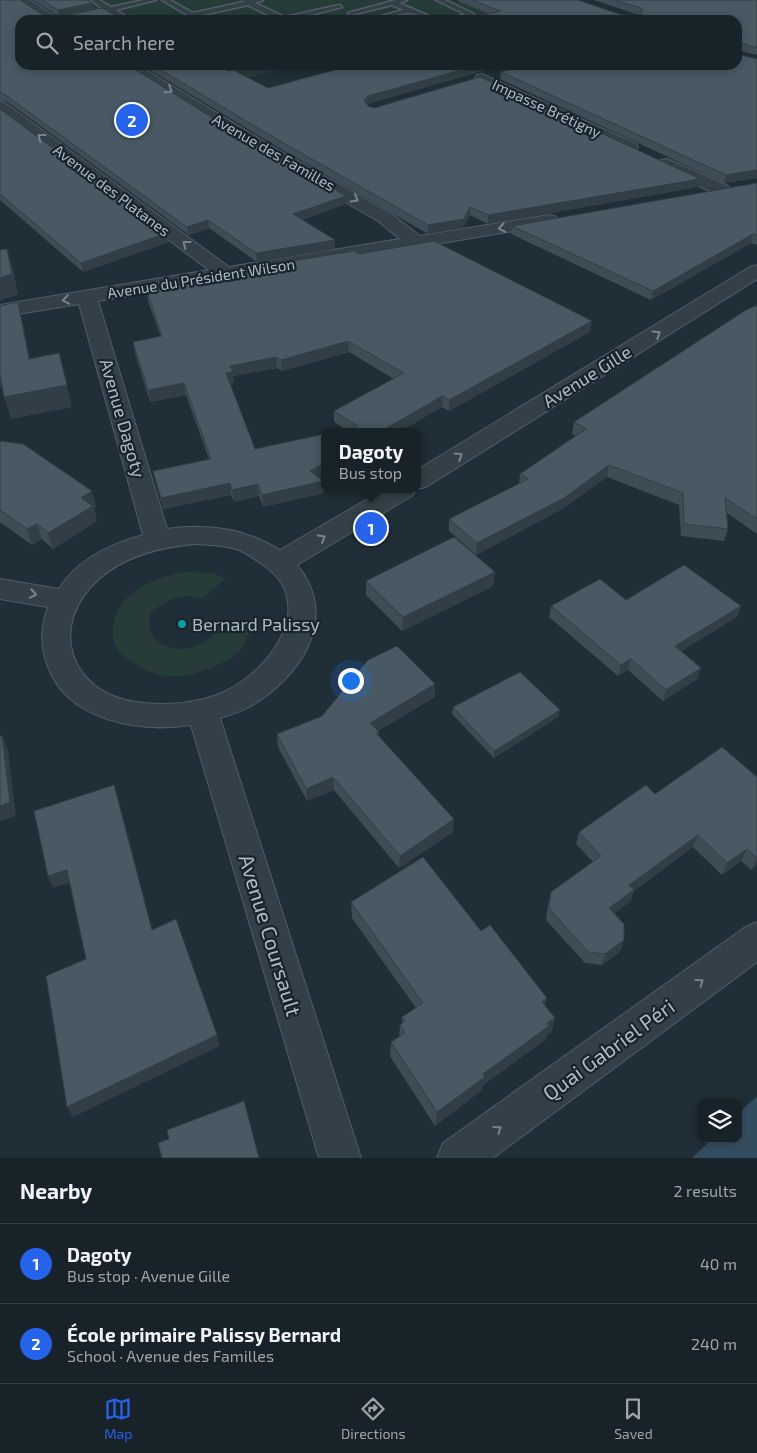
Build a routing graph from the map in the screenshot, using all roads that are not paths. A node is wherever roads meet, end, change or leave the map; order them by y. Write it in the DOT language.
graph roads {
  1 [pos="21,0"];
  2 [pos="94,0"];
  3 [pos="153,0"];
  4 [pos="165,0"];
  5 [pos="260,0"];
  6 [pos="324,0"];
  7 [pos="404,0"];
  8 [pos="439,0"];
  9 [pos="247,1"];
  10 [pos="393,3"];
  11 [pos="339,7"];
  12 [pos="110,9"];
  13 [pos="411,10"];
  14 [pos="351,12"];
  15 [pos="46,15"];
  16 [pos="83,15"];
  17 [pos="119,15"];
  18 [pos="191,15"];
  19 [pos="274,15"];
  20 [pos="305,15"];
  21 [pos="358,15"];
  22 [pos="390,15"];
  23 [pos="422,15"];
  24 [pos="468,15"];
  25 [pos="136,70"];
  26 [pos="500,72"];
  27 [pos="482,78"];
  28 [pos="464,83"];
  29 [pos="0,106"];
  30 [pos="693,195"];
  31 [pos="568,216"];
  32 [pos="417,243"];
  33 [pos="757,271"];
  34 [pos="225,273"];
  35 [pos="88,296"];
  36 [pos="0,311"];
  37 [pos="421,479"];
  38 [pos="397,493"];
  39 [pos="157,539"];
  40 [pos="280,563"];
  41 [pos="0,588"];
  42 [pos="65,600"];
  43 [pos="203,712"];
  44 [pos="757,940"];
  45 [pos="340,1158"];
  46 [pos="458,1158"];
  1 -- 15 [label="street"];
  2 -- 12 [label="lane"];
  3 -- 12 [label="lane"];
  4 -- 18 [label="lane"];
  5 -- 9 [label="lane"];
  6 -- 11 [label="lane"];
  7 -- 10 [label="lane"];
  8 -- 24 [label="lane"];
  9 -- 18 [label="lane"];
  9 -- 19 [label="lane"];
  10 -- 13 [label="lane"];
  10 -- 14 [label="lane"];
  11 -- 14 [label="lane"];
  11 -- 20 [label="lane"];
  12 -- 16 [label="lane"];
  12 -- 17 [label="lane"];
  13 -- 22 [label="lane"];
  13 -- 23 [label="lane"];
  14 -- 21 [label="lane"];
  25 -- 32 [label="street, Avenue des Familles, one-way"];
  26 -- 27 [label="street"];
  27 -- 28 [label="street"];
  27 -- 30 [label="street, Impasse Brétigny"];
  34 -- 29 [label="street, Avenue des Platanes, one-way"];
  31 -- 32 [label="street, Avenue du Président Wilson, one-way"];
  32 -- 34 [label="street, Avenue du Président Wilson"];
  37 -- 33 [label="street, Avenue Gille, one-way"];
  34 -- 35 [label="street, Avenue du Président Wilson"];
  35 -- 36 [label="street, Avenue du Président Wilson, one-way"];
  35 -- 39 [label="street, Avenue Dagoty"];
  40 -- 38 [label="street, one-way"];
  39 -- 40 [label="street"];
  39 -- 42 [label="street"];
  40 -- 43 [label="street"];
  41 -- 42 [label="street, one-way"];
  42 -- 43 [label="street"];
  43 -- 45 [label="street, Avenue Coursault"];
  46 -- 44 [label="street, Quai Gabriel Péri, one-way"];
}
